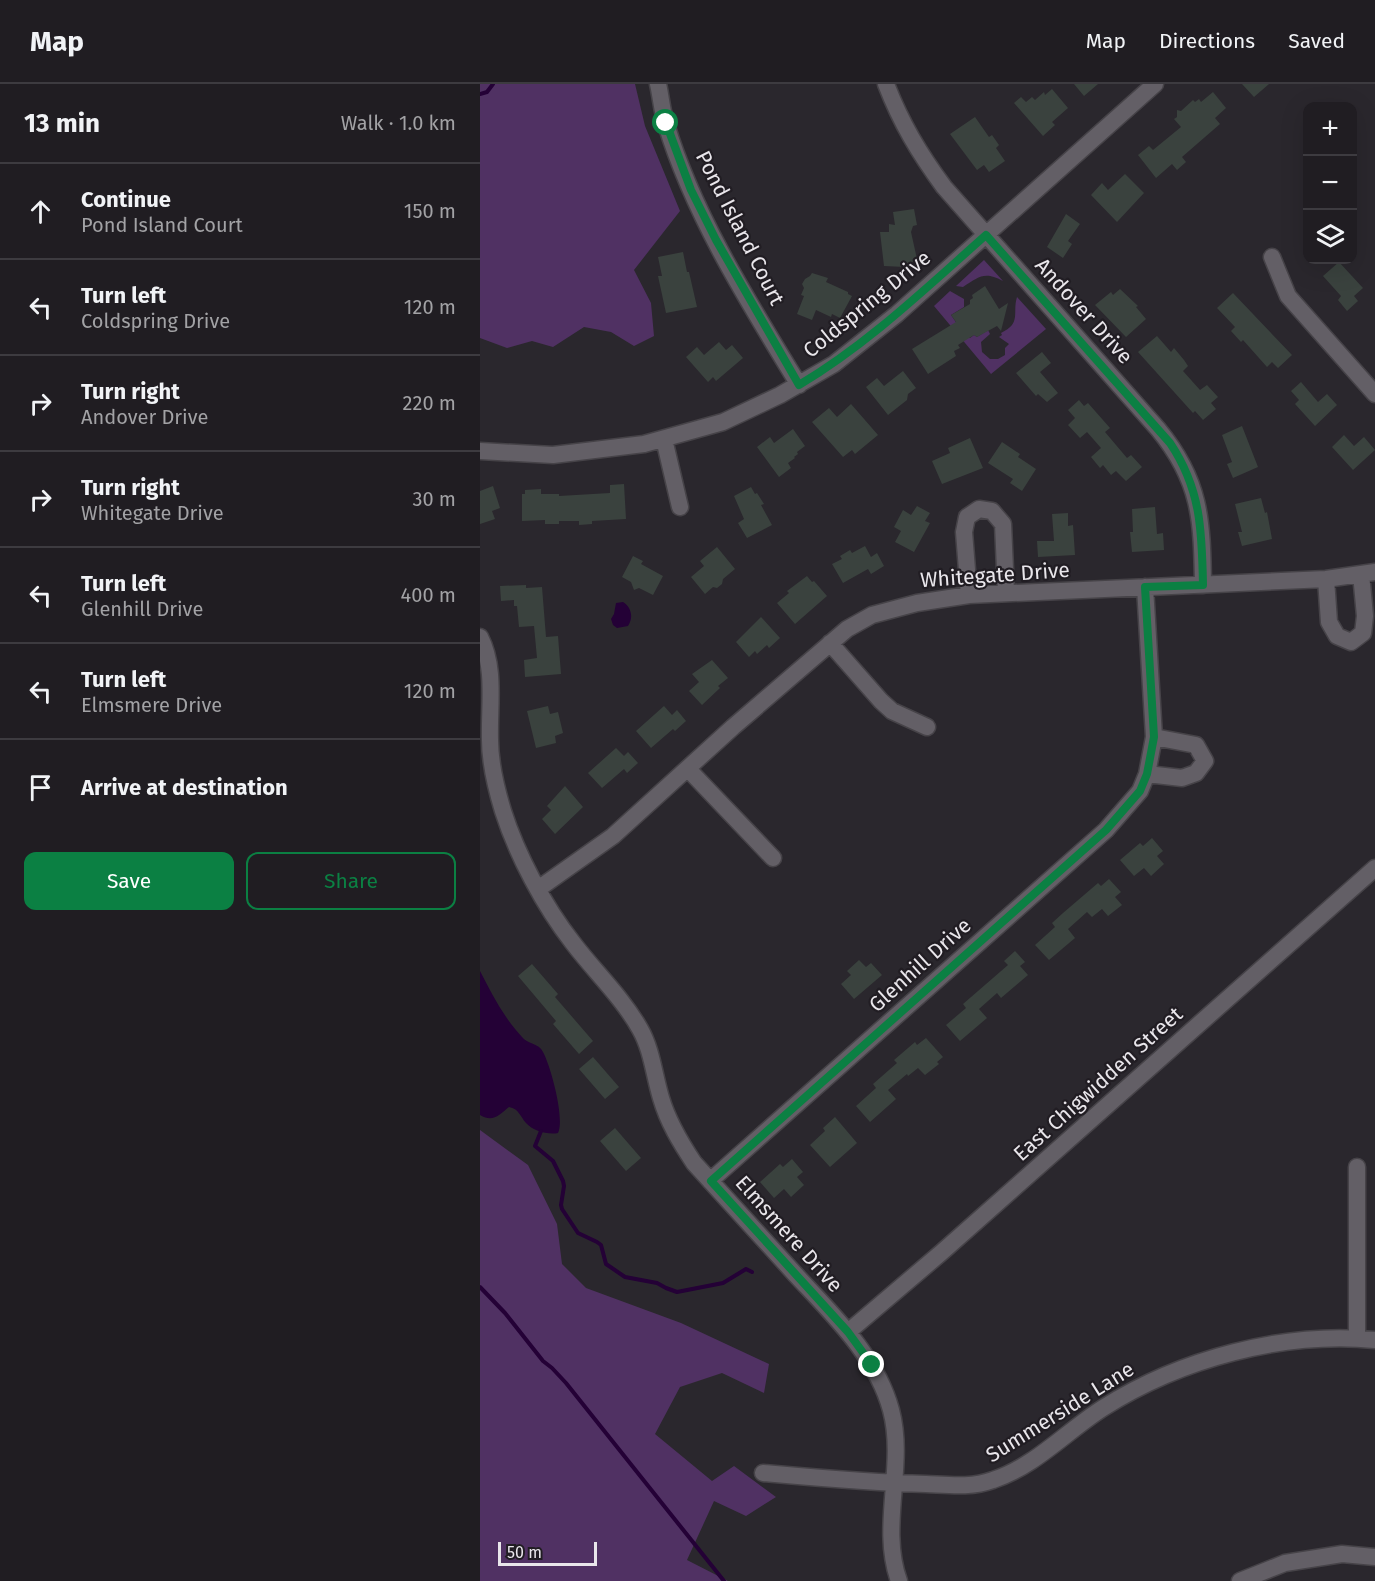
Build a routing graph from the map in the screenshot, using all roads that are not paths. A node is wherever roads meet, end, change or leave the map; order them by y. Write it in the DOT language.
graph roads {
  1 [pos="658,84"];
  2 [pos="886,84"];
  3 [pos="1155,84"];
  4 [pos="986,235"];
  5 [pos="1272,257"];
  6 [pos="799,385"];
  7 [pos="1375,394"];
  8 [pos="664,439"];
  9 [pos="480,450"];
  10 [pos="680,507"];
  11 [pos="1368,573"];
  12 [pos="1326,579"];
  13 [pos="1203,585"];
  14 [pos="1145,587"];
  15 [pos="1006,592"];
  16 [pos="969,595"];
  17 [pos="480,637"];
  18 [pos="830,642"];
  19 [pos="927,727"];
  20 [pos="1154,737"];
  21 [pos="688,769"];
  22 [pos="1147,774"];
  23 [pos="773,858"];
  24 [pos="1374,869"];
  25 [pos="538,889"];
  26 [pos="1357,1167"];
  27 [pos="711,1181"];
  28 [pos="848,1332"];
  29 [pos="1357,1338"];
  30 [pos="1375,1340"];
  31 [pos="763,1473"];
  32 [pos="894,1484"];
  33 [pos="1375,1557"];
  34 [pos="898,1581"];
  35 [pos="1240,1581"];
  1 -- 6 [label="street, Pond Island Court"];
  2 -- 4 [label="street, Andover Drive"];
  3 -- 4 [label="street, Coldspring Drive"];
  4 -- 6 [label="street, Coldspring Drive"];
  4 -- 13 [label="street, Andover Drive"];
  5 -- 7 [label="street"];
  6 -- 8 [label="street, Coldspring Drive"];
  8 -- 9 [label="street, Coldspring Drive"];
  8 -- 10 [label="street"];
  11 -- 12 [label="street, Whitegate Drive"];
  11 -- 12 [label="street"];
  12 -- 13 [label="street, Whitegate Drive"];
  13 -- 14 [label="street, Whitegate Drive"];
  14 -- 15 [label="street, Whitegate Drive"];
  14 -- 20 [label="street, Glenhill Drive"];
  15 -- 16 [label="street, Whitegate Drive"];
  15 -- 16 [label="street"];
  16 -- 18 [label="street, Whitegate Drive"];
  17 -- 25 [label="street, Elmsmere Drive"];
  18 -- 19 [label="street"];
  18 -- 21 [label="street, Whitegate Drive"];
  20 -- 22 [label="street, Glenhill Drive"];
  20 -- 22 [label="street"];
  21 -- 23 [label="street"];
  21 -- 25 [label="street, Whitegate Drive"];
  22 -- 27 [label="street, Glenhill Drive"];
  24 -- 28 [label="street, East Chigwidden Street"];
  25 -- 27 [label="street, Elmsmere Drive"];
  26 -- 29 [label="street"];
  27 -- 28 [label="street, Elmsmere Drive"];
  28 -- 32 [label="street, Elmsmere Drive"];
  29 -- 30 [label="street, Summerside Lane"];
  29 -- 32 [label="street, Summerside Lane"];
  31 -- 32 [label="street, Summerside Lane"];
  32 -- 34 [label="street, Elmsmere Drive"];
  33 -- 35 [label="street"];
}
